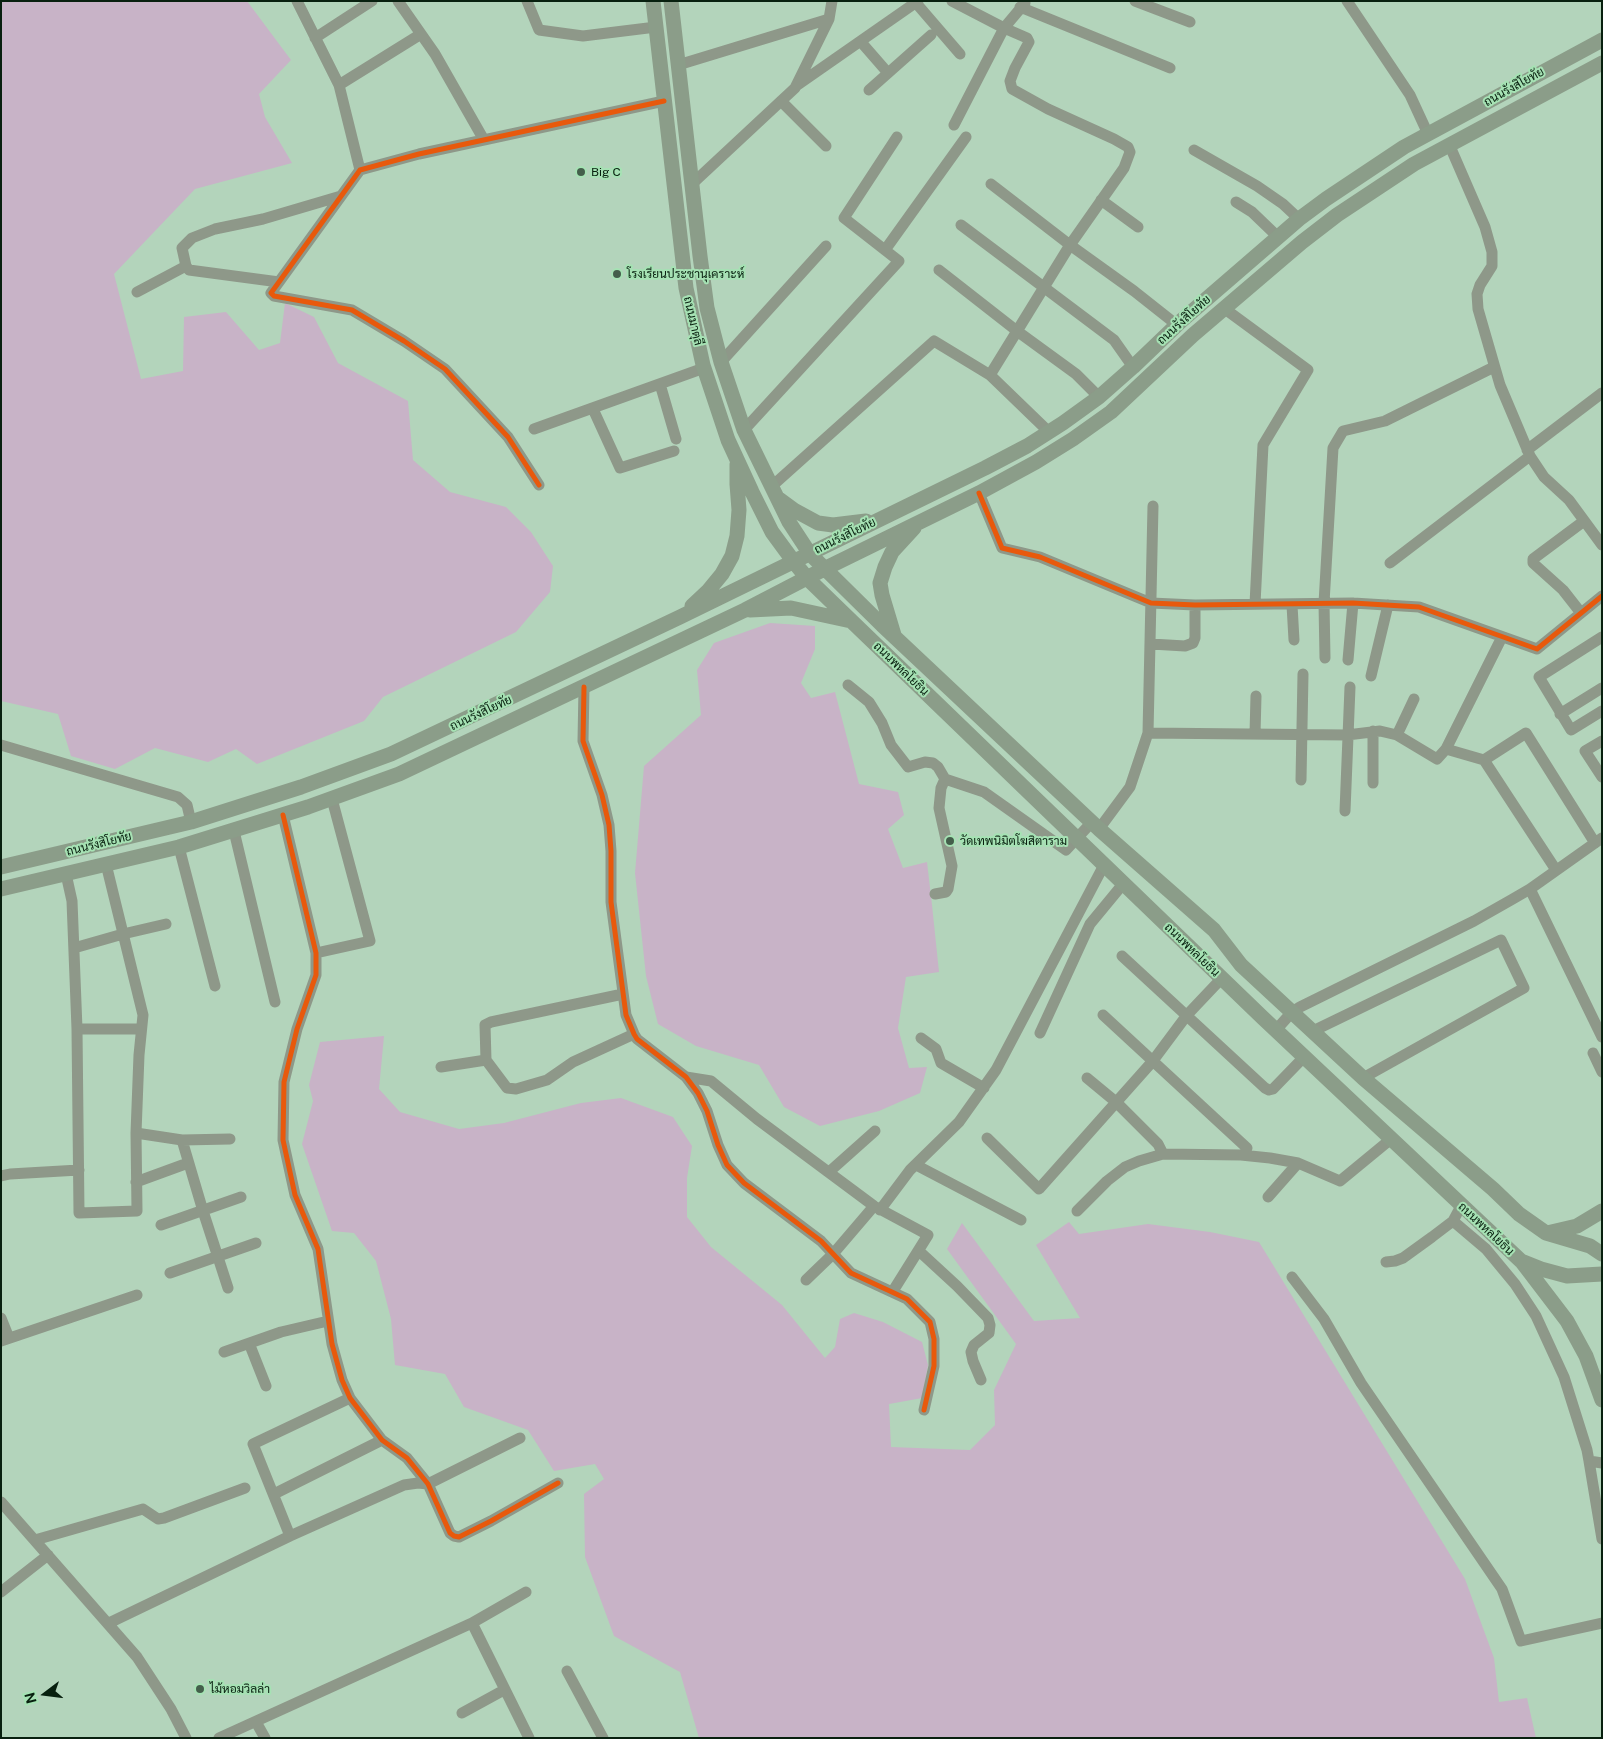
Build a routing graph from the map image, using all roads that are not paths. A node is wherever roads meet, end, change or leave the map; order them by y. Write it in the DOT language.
graph roads {
  1 [pos="297,1"];
  2 [pos="372,1"];
  3 [pos="398,1"];
  4 [pos="527,1"];
  5 [pos="653,1"];
  6 [pos="671,1"];
  7 [pos="832,1"];
  8 [pos="952,1"];
  9 [pos="1135,1"];
  10 [pos="1347,1"];
  11 [pos="917,2"];
  12 [pos="1023,4"];
  13 [pos="829,19"];
  14 [pos="1190,22"];
  15 [pos="656,28"];
  16 [pos="1004,28"];
  17 [pos="421,34"];
  18 [pos="931,35"];
  19 [pos="315,38"];
  20 [pos="1602,40"];
  21 [pos="861,42"];
  22 [pos="960,54"];
  23 [pos="1602,63"];
  24 [pos="678,65"];
  25 [pos="1170,68"];
  26 [pos="888,73"];
  27 [pos="338,85"];
  28 [pos="795,88"];
  29 [pos="869,90"];
  30 [pos="664,101"];
  31 [pos="781,101"];
  32 [pos="954,125"];
  33 [pos="1428,134"];
  34 [pos="897,137"];
  35 [pos="966,137"];
  36 [pos="484,140"];
  37 [pos="1449,144"];
  38 [pos="826,146"];
  39 [pos="1194,150"];
  40 [pos="360,170"];
  41 [pos="692,184"];
  42 [pos="991,184"];
  43 [pos="673,186"];
  44 [pos="341,196"];
  45 [pos="1101,200"];
  46 [pos="1236,202"];
  47 [pos="1299,219"];
  48 [pos="961,224"];
  49 [pos="1138,227"];
  50 [pos="1278,237"];
  51 [pos="1070,245"];
  52 [pos="826,246"];
  53 [pos="885,250"];
  54 [pos="186,266"];
  55 [pos="939,270"];
  56 [pos="279,282"];
  57 [pos="1044,288"];
  58 [pos="137,292"];
  59 [pos="1225,309"];
  60 [pos="1179,323"];
  61 [pos="1017,331"];
  62 [pos="1194,335"];
  63 [pos="721,362"];
  64 [pos="1133,367"];
  65 [pos="1494,367"];
  66 [pos="704,368"];
  67 [pos="990,375"];
  68 [pos="660,384"];
  69 [pos="1602,393"];
  70 [pos="1099,396"];
  71 [pos="593,408"];
  72 [pos="534,429"];
  73 [pos="744,430"];
  74 [pos="1049,432"];
  75 [pos="676,439"];
  76 [pos="674,451"];
  77 [pos="1529,453"];
  78 [pos="737,459"];
  79 [pos="539,485"];
  80 [pos="773,492"];
  81 [pos="979,493"];
  82 [pos="1153,506"];
  83 [pos="882,519"];
  84 [pos="1584,522"];
  85 [pos="918,523"];
  86 [pos="1602,545"];
  87 [pos="810,554"];
  88 [pos="794,562"];
  89 [pos="1390,563"];
  90 [pos="824,569"];
  91 [pos="807,578"];
  92 [pos="1602,596"];
  93 [pos="1151,603"];
  94 [pos="1324,603"];
  95 [pos="1353,603"];
  96 [pos="1255,604"];
  97 [pos="1195,605"];
  98 [pos="1292,605"];
  99 [pos="1388,605"];
  100 [pos="745,610"];
  101 [pos="1581,614"];
  102 [pos="680,617"];
  103 [pos="852,621"];
  104 [pos="895,636"];
  105 [pos="1502,637"];
  106 [pos="1602,637"];
  107 [pos="1294,640"];
  108 [pos="1151,644"];
  109 [pos="1325,658"];
  110 [pos="1348,660"];
  111 [pos="1303,674"];
  112 [pos="1371,676"];
  113 [pos="848,685"];
  114 [pos="584,687"];
  115 [pos="1350,687"];
  116 [pos="1602,688"];
  117 [pos="1256,696"];
  118 [pos="1414,700"];
  119 [pos="1602,711"];
  120 [pos="1560,714"];
  121 [pos="1373,731"];
  122 [pos="1148,733"];
  123 [pos="1256,734"];
  124 [pos="1303,735"];
  125 [pos="1347,735"];
  126 [pos="1397,735"];
  127 [pos="1602,741"];
  128 [pos="1,746"];
  129 [pos="1446,749"];
  130 [pos="1484,760"];
  131 [pos="1602,777"];
  132 [pos="945,779"];
  133 [pos="1301,780"];
  134 [pos="1372,783"];
  135 [pos="332,799"];
  136 [pos="1345,811"];
  137 [pos="283,815"];
  138 [pos="191,822"];
  139 [pos="1095,825"];
  140 [pos="234,831"];
  141 [pos="1077,838"];
  142 [pos="1599,840"];
  143 [pos="179,847"];
  144 [pos="106,864"];
  145 [pos="1104,865"];
  146 [pos="1,867"];
  147 [pos="1556,870"];
  148 [pos="66,874"];
  149 [pos="1123,884"];
  150 [pos="1530,888"];
  151 [pos="1,889"];
  152 [pos="935,894"];
  153 [pos="166,924"];
  154 [pos="123,934"];
  155 [pos="74,948"];
  156 [pos="316,953"];
  157 [pos="1122,956"];
  158 [pos="1222,978"];
  159 [pos="215,986"];
  160 [pos="623,994"];
  161 [pos="275,1002"];
  162 [pos="1292,1012"];
  163 [pos="1103,1015"];
  164 [pos="1188,1015"];
  165 [pos="77,1029"];
  166 [pos="141,1029"];
  167 [pos="1276,1030"];
  168 [pos="1313,1031"];
  169 [pos="1040,1033"];
  170 [pos="634,1034"];
  171 [pos="1602,1037"];
  172 [pos="921,1038"];
  173 [pos="1593,1053"];
  174 [pos="1304,1057"];
  175 [pos="486,1060"];
  176 [pos="1152,1062"];
  177 [pos="441,1067"];
  178 [pos="1602,1072"];
  179 [pos="686,1077"];
  180 [pos="1087,1078"];
  181 [pos="1363,1078"];
  182 [pos="984,1088"];
  183 [pos="1116,1102"];
  184 [pos="875,1131"];
  185 [pos="136,1133"];
  186 [pos="987,1138"];
  187 [pos="230,1139"];
  188 [pos="1391,1139"];
  189 [pos="182,1140"];
  190 [pos="1246,1148"];
  191 [pos="1163,1154"];
  192 [pos="188,1163"];
  193 [pos="1298,1163"];
  194 [pos="916,1165"];
  195 [pos="79,1170"];
  196 [pos="829,1172"];
  197 [pos="1,1176"];
  198 [pos="136,1182"];
  199 [pos="241,1197"];
  200 [pos="1268,1197"];
  201 [pos="1461,1206"];
  202 [pos="877,1208"];
  203 [pos="203,1211"];
  204 [pos="1078,1211"];
  205 [pos="1602,1211"];
  206 [pos="1021,1220"];
  207 [pos="1453,1221"];
  208 [pos="161,1225"];
  209 [pos="1546,1233"];
  210 [pos="256,1243"];
  211 [pos="919,1251"];
  212 [pos="833,1254"];
  213 [pos="1602,1254"];
  214 [pos="218,1257"];
  215 [pos="1521,1260"];
  216 [pos="1386,1262"];
  217 [pos="170,1273"];
  218 [pos="1602,1274"];
  219 [pos="1292,1277"];
  220 [pos="806,1280"];
  221 [pos="228,1288"];
  222 [pos="893,1291"];
  223 [pos="137,1295"];
  224 [pos="1,1318"];
  225 [pos="328,1321"];
  226 [pos="5,1339"];
  227 [pos="249,1343"];
  228 [pos="224,1352"];
  229 [pos="982,1380"];
  230 [pos="266,1386"];
  231 [pos="350,1398"];
  232 [pos="1602,1400"];
  233 [pos="924,1410"];
  234 [pos="520,1438"];
  235 [pos="382,1440"];
  236 [pos="1589,1461"];
  237 [pos="1602,1464"];
  238 [pos="558,1483"];
  239 [pos="428,1484"];
  240 [pos="245,1488"];
  241 [pos="274,1494"];
  242 [pos="1,1502"];
  243 [pos="290,1536"];
  244 [pos="1602,1539"];
  245 [pos="35,1540"];
  246 [pos="48,1554"];
  247 [pos="1,1592"];
  248 [pos="526,1592"];
  249 [pos="109,1623"];
  250 [pos="472,1623"];
  251 [pos="1602,1623"];
  252 [pos="567,1671"];
  253 [pos="504,1690"];
  254 [pos="462,1713"];
  255 [pos="256,1722"];
  256 [pos="601,1737"];
  257 [pos="186,1738"];
  258 [pos="219,1738"];
  259 [pos="265,1738"];
  260 [pos="529,1738"];
  1 -- 19 [label="street"];
  2 -- 19 [label="street"];
  3 -- 17 [label="street"];
  4 -- 15 [label="street"];
  5 -- 15 [label="main road, ถนนมาตุลี"];
  6 -- 24 [label="main road, ถนนมาตุลี"];
  7 -- 13 [label="street"];
  8 -- 16 [label="street"];
  9 -- 14 [label="street"];
  10 -- 33 [label="street"];
  11 -- 21 [label="street"];
  11 -- 22 [label="street"];
  12 -- 16 [label="street"];
  12 -- 25 [label="street"];
  13 -- 24 [label="street"];
  13 -- 28 [label="street"];
  15 -- 30 [label="main road, ถนนมาตุลี"];
  16 -- 32 [label="street"];
  16 -- 45 [label="street"];
  17 -- 27 [label="street"];
  17 -- 36 [label="street"];
  18 -- 26 [label="street"];
  19 -- 27 [label="street"];
  20 -- 33 [label="main road, ถนนรังสิโยทัย"];
  21 -- 26 [label="street"];
  21 -- 28 [label="street"];
  23 -- 37 [label="main road, ถนนรังสิโยทัย"];
  24 -- 41 [label="main road, ถนนมาตุลี"];
  26 -- 29 [label="street"];
  27 -- 40 [label="street"];
  28 -- 31 [label="street"];
  30 -- 36 [label="street"];
  30 -- 43 [label="main road, ถนนมาตุลี"];
  31 -- 38 [label="street"];
  31 -- 41 [label="street"];
  33 -- 47 [label="main road, ถนนรังสิโยทัย"];
  34 -- 53 [label="street"];
  35 -- 53 [label="street"];
  36 -- 40 [label="street"];
  37 -- 59 [label="main road, ถนนรังสิโยทัย"];
  37 -- 65 [label="street"];
  39 -- 47 [label="street"];
  40 -- 44 [label="street"];
  41 -- 43 [label="main road"];
  41 -- 63 [label="main road, ถนนมาตุลี"];
  42 -- 51 [label="street"];
  43 -- 66 [label="main road, ถนนมาตุลี"];
  44 -- 54 [label="street"];
  44 -- 56 [label="street"];
  45 -- 49 [label="street"];
  45 -- 51 [label="street"];
  46 -- 50 [label="street"];
  47 -- 50 [label="main road, ถนนรังสิโยทัย"];
  48 -- 57 [label="street"];
  50 -- 60 [label="main road, ถนนรังสิโยทัย"];
  51 -- 57 [label="street"];
  51 -- 60 [label="street"];
  52 -- 63 [label="street"];
  53 -- 73 [label="street"];
  54 -- 56 [label="street"];
  54 -- 58 [label="street"];
  55 -- 61 [label="street"];
  56 -- 79 [label="street"];
  57 -- 61 [label="street"];
  57 -- 64 [label="street"];
  59 -- 62 [label="main road, ถนนรังสิโยทัย"];
  59 -- 96 [label="street"];
  60 -- 62 [label="main road"];
  60 -- 64 [label="main road, ถนนรังสิโยทัย"];
  61 -- 67 [label="street"];
  61 -- 70 [label="street"];
  62 -- 81 [label="main road, ถนนรังสิโยทัย"];
  63 -- 73 [label="main road, ถนนมาตุลี"];
  64 -- 70 [label="main road, ถนนรังสิโยทัย"];
  65 -- 77 [label="street"];
  65 -- 94 [label="street"];
  66 -- 68 [label="street"];
  66 -- 78 [label="main road, ถนนมาตุลี"];
  67 -- 74 [label="street"];
  67 -- 80 [label="street"];
  68 -- 71 [label="street"];
  68 -- 75 [label="street"];
  69 -- 77 [label="street"];
  70 -- 74 [label="main road, ถนนรังสิโยทัย"];
  71 -- 72 [label="street"];
  71 -- 76 [label="street"];
  73 -- 80 [label="main road, ถนนมาตุลี"];
  74 -- 83 [label="main road, ถนนรังสิโยทัย"];
  77 -- 84 [label="street"];
  77 -- 89 [label="street"];
  78 -- 88 [label="main road, ถนนมาตุลี"];
  78 -- 102 [label="main road"];
  80 -- 83 [label="main road"];
  80 -- 87 [label="main road, ถนนมาตุลี"];
  81 -- 85 [label="main road, ถนนรังสิโยทัย"];
  81 -- 93 [label="street"];
  82 -- 93 [label="street"];
  83 -- 87 [label="main road, ถนนรังสิโยทัย"];
  84 -- 86 [label="street"];
  84 -- 101 [label="street"];
  85 -- 90 [label="main road, ถนนรังสิโยทัย"];
  85 -- 104 [label="main road"];
  87 -- 88 [label="main road, ถนนรังสิโยทัย"];
  87 -- 90 [label="main road, ถนนพหลโยธิน"];
  88 -- 91 [label="main road, ถนนมาตุลี"];
  88 -- 102 [label="main road, ถนนรังสิโยทัย"];
  90 -- 91 [label="main road, ถนนรังสิโยทัย"];
  90 -- 104 [label="main road, ถนนพหลโยธิน"];
  91 -- 100 [label="main road, ถนนรังสิโยทัย"];
  91 -- 103 [label="main road, ถนนพหลโยธิน"];
  92 -- 101 [label="street"];
  93 -- 97 [label="street"];
  93 -- 108 [label="street"];
  94 -- 95 [label="street"];
  94 -- 98 [label="street"];
  94 -- 109 [label="street"];
  95 -- 99 [label="street"];
  95 -- 110 [label="street"];
  96 -- 97 [label="street"];
  96 -- 98 [label="street"];
  97 -- 108 [label="street"];
  98 -- 107 [label="street"];
  99 -- 105 [label="street"];
  99 -- 112 [label="street"];
  100 -- 103 [label="main road"];
  100 -- 114 [label="main road, ถนนรังสิโยทัย"];
  101 -- 105 [label="street"];
  102 -- 138 [label="main road, ถนนรังสิโยทัย"];
  103 -- 141 [label="main road, ถนนพหลโยธิน"];
  104 -- 139 [label="main road, ถนนพหลโยธิน"];
  105 -- 129 [label="street"];
  106 -- 120 [label="street"];
  108 -- 122 [label="street"];
  111 -- 124 [label="street"];
  113 -- 132 [label="street"];
  114 -- 135 [label="main road, ถนนรังสิโยทัย"];
  114 -- 160 [label="street"];
  115 -- 125 [label="street"];
  116 -- 120 [label="street"];
  117 -- 123 [label="street"];
  118 -- 126 [label="street"];
  119 -- 120 [label="street"];
  121 -- 125 [label="street"];
  121 -- 126 [label="street"];
  121 -- 134 [label="street"];
  122 -- 123 [label="street"];
  122 -- 139 [label="street"];
  123 -- 124 [label="street"];
  124 -- 125 [label="street"];
  124 -- 133 [label="street"];
  125 -- 136 [label="street"];
  126 -- 129 [label="street"];
  127 -- 131 [label="street"];
  128 -- 138 [label="street"];
  129 -- 130 [label="street"];
  130 -- 142 [label="street"];
  130 -- 147 [label="street"];
  132 -- 141 [label="street"];
  132 -- 152 [label="street"];
  135 -- 137 [label="main road, ถนนรังสิโยทัย"];
  135 -- 156 [label="street"];
  137 -- 140 [label="main road, ถนนรังสิโยทัย"];
  137 -- 156 [label="street"];
  138 -- 146 [label="main road, ถนนรังสิโยทัย"];
  139 -- 141 [label="street"];
  139 -- 162 [label="main road, ถนนพหลโยธิน"];
  140 -- 143 [label="main road, ถนนรังสิโยทัย"];
  140 -- 161 [label="street"];
  141 -- 145 [label="main road, ถนนพหลโยธิน"];
  142 -- 147 [label="street"];
  143 -- 144 [label="main road, ถนนรังสิโยทัย"];
  143 -- 159 [label="street"];
  144 -- 148 [label="main road, ถนนรังสิโยทัย"];
  144 -- 154 [label="street"];
  145 -- 149 [label="main road, ถนนพหลโยธิน"];
  145 -- 182 [label="street"];
  147 -- 150 [label="street"];
  148 -- 151 [label="main road, ถนนรังสิโยทัย"];
  148 -- 155 [label="street"];
  149 -- 158 [label="main road, ถนนพหลโยธิน"];
  149 -- 169 [label="street"];
  150 -- 162 [label="street"];
  150 -- 171 [label="street"];
  153 -- 154 [label="street"];
  154 -- 155 [label="street"];
  154 -- 166 [label="street"];
  155 -- 165 [label="street"];
  156 -- 225 [label="street"];
  157 -- 164 [label="street"];
  158 -- 164 [label="street"];
  158 -- 167 [label="main road, ถนนพหลโยธิน"];
  160 -- 170 [label="street"];
  160 -- 175 [label="street"];
  162 -- 167 [label="street"];
  162 -- 168 [label="main road, ถนนพหลโยธิน"];
  163 -- 176 [label="street"];
  164 -- 174 [label="street"];
  164 -- 176 [label="street"];
  165 -- 166 [label="street"];
  165 -- 195 [label="street"];
  166 -- 185 [label="street"];
  167 -- 174 [label="main road, ถนนพหลโยธิน"];
  168 -- 181 [label="main road, ถนนพหลโยธิน"];
  168 -- 181 [label="street"];
  170 -- 175 [label="street"];
  170 -- 179 [label="street"];
  172 -- 182 [label="street"];
  173 -- 178 [label="street"];
  174 -- 188 [label="main road, ถนนพหลโยธิน"];
  175 -- 177 [label="street"];
  176 -- 183 [label="street"];
  176 -- 190 [label="street"];
  179 -- 196 [label="street"];
  179 -- 212 [label="street"];
  180 -- 183 [label="street"];
  181 -- 209 [label="main road, ถนนพหลโยธิน"];
  182 -- 194 [label="street"];
  183 -- 186 [label="street"];
  183 -- 191 [label="street"];
  184 -- 196 [label="street"];
  185 -- 189 [label="street"];
  185 -- 198 [label="street"];
  187 -- 189 [label="street"];
  188 -- 193 [label="street"];
  188 -- 201 [label="main road, ถนนพหลโยธิน"];
  189 -- 192 [label="street"];
  191 -- 193 [label="street"];
  191 -- 204 [label="street"];
  192 -- 198 [label="street"];
  192 -- 203 [label="street"];
  193 -- 200 [label="street"];
  194 -- 202 [label="street"];
  194 -- 206 [label="street"];
  195 -- 197 [label="street"];
  195 -- 198 [label="street"];
  196 -- 202 [label="street"];
  199 -- 203 [label="street"];
  201 -- 207 [label="street"];
  201 -- 215 [label="main road, ถนนพหลโยธิน"];
  202 -- 211 [label="street"];
  202 -- 212 [label="street"];
  203 -- 208 [label="street"];
  203 -- 214 [label="street"];
  205 -- 209 [label="main road"];
  207 -- 216 [label="street"];
  207 -- 236 [label="street"];
  209 -- 213 [label="main road, ถนนพหลโยธิน"];
  210 -- 214 [label="street"];
  211 -- 222 [label="street"];
  211 -- 229 [label="street"];
  212 -- 220 [label="street"];
  212 -- 222 [label="street"];
  214 -- 217 [label="street"];
  214 -- 221 [label="street"];
  215 -- 218 [label="main road, ถนนพหลโยธิน"];
  215 -- 232 [label="main road"];
  219 -- 251 [label="street"];
  222 -- 233 [label="street"];
  223 -- 226 [label="street"];
  224 -- 226 [label="street"];
  225 -- 227 [label="street"];
  225 -- 231 [label="street"];
  227 -- 228 [label="street"];
  227 -- 230 [label="street"];
  231 -- 235 [label="street"];
  231 -- 241 [label="street"];
  234 -- 239 [label="street"];
  235 -- 239 [label="street"];
  235 -- 241 [label="street"];
  236 -- 237 [label="street"];
  236 -- 244 [label="street"];
  238 -- 239 [label="street"];
  239 -- 243 [label="street"];
  240 -- 245 [label="street"];
  241 -- 243 [label="street"];
  242 -- 245 [label="street"];
  243 -- 249 [label="street"];
  245 -- 246 [label="street"];
  246 -- 247 [label="street"];
  246 -- 249 [label="street"];
  248 -- 250 [label="street"];
  249 -- 257 [label="street"];
  250 -- 253 [label="street"];
  250 -- 255 [label="street"];
  252 -- 256 [label="street"];
  253 -- 254 [label="street"];
  253 -- 260 [label="street"];
  255 -- 258 [label="street"];
  255 -- 259 [label="street"];
}
